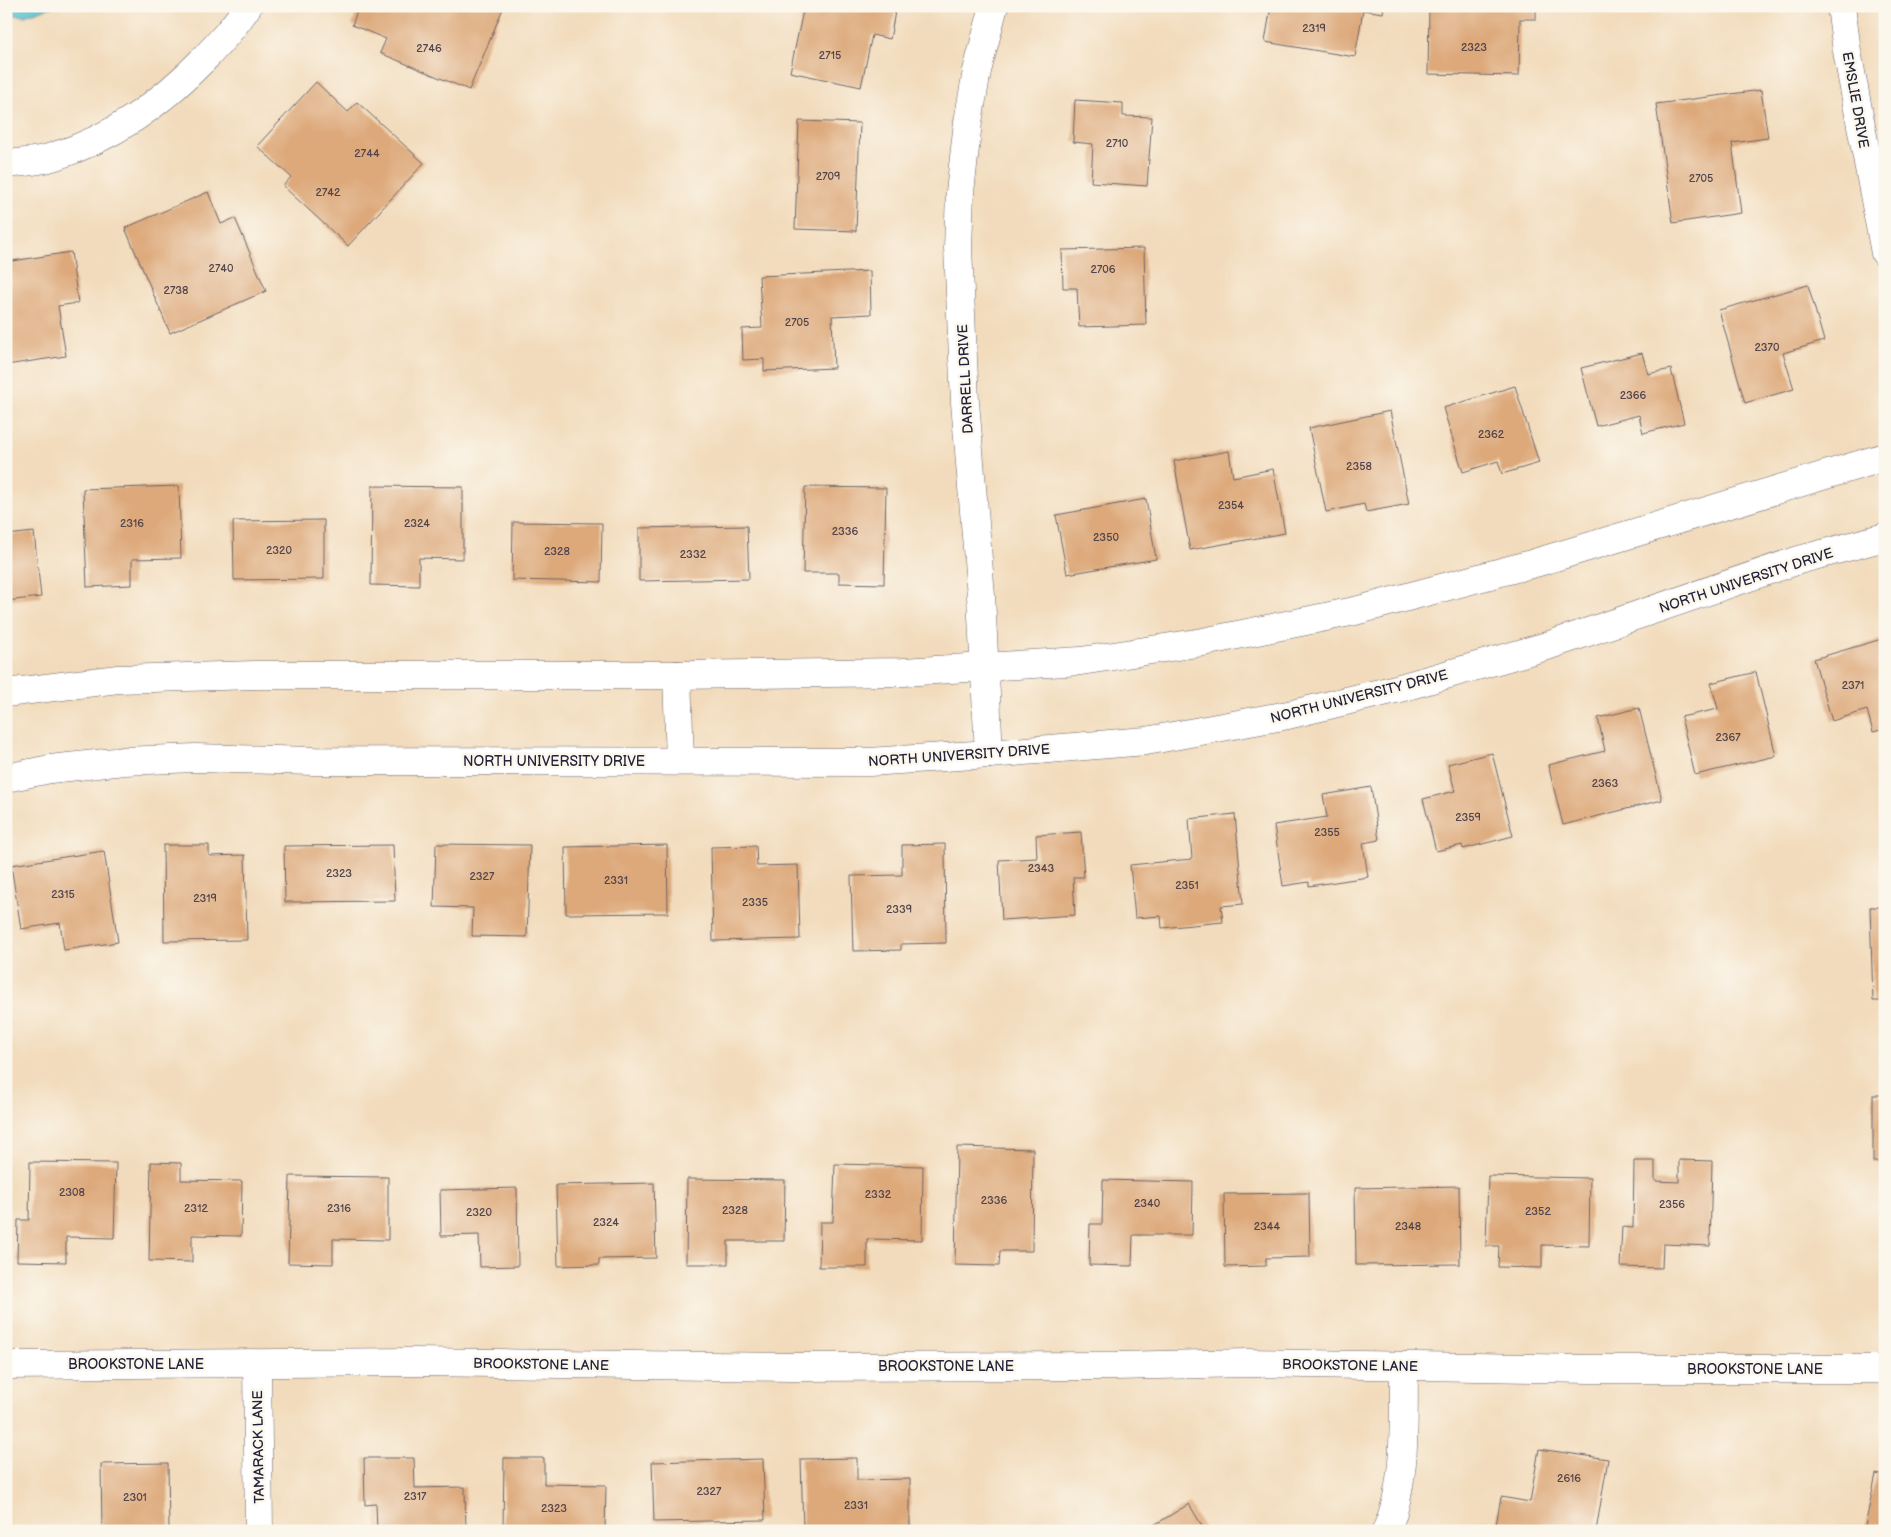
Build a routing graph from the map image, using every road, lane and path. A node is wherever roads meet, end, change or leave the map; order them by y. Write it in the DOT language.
graph roads {
  1 [pos="248,6"];
  2 [pos="994,6"];
  3 [pos="1841,6"];
  4 [pos="6,164"];
  5 [pos="1885,253"];
  6 [pos="1885,456"];
  7 [pos="1885,537"];
  8 [pos="984,667"];
  9 [pos="677,675"];
  10 [pos="6,693"];
  11 [pos="989,754"];
  12 [pos="680,762"];
  13 [pos="6,778"];
  14 [pos="257,1364"];
  15 [pos="6,1365"];
  16 [pos="1404,1366"];
  17 [pos="1885,1369"];
  18 [pos="259,1531"];
  19 [pos="1386,1531"];
  1 -- 4 [label="street"];
  2 -- 8 [label="street, DARRELL DRIVE"];
  3 -- 5 [label="street, EMSLIE DRIVE"];
  6 -- 8 [label="street"];
  7 -- 11 [label="street, NORTH UNIVERSITY DRIVE"];
  8 -- 9 [label="street"];
  8 -- 11 [label="street, DARRELL DRIVE"];
  9 -- 10 [label="street"];
  9 -- 12 [label="street"];
  11 -- 12 [label="street, NORTH UNIVERSITY DRIVE"];
  12 -- 13 [label="street, NORTH UNIVERSITY DRIVE"];
  14 -- 15 [label="street, BROOKSTONE LANE"];
  14 -- 16 [label="street, BROOKSTONE LANE"];
  14 -- 18 [label="street, TAMARACK LANE"];
  16 -- 17 [label="street, BROOKSTONE LANE"];
  16 -- 19 [label="street"];
}
